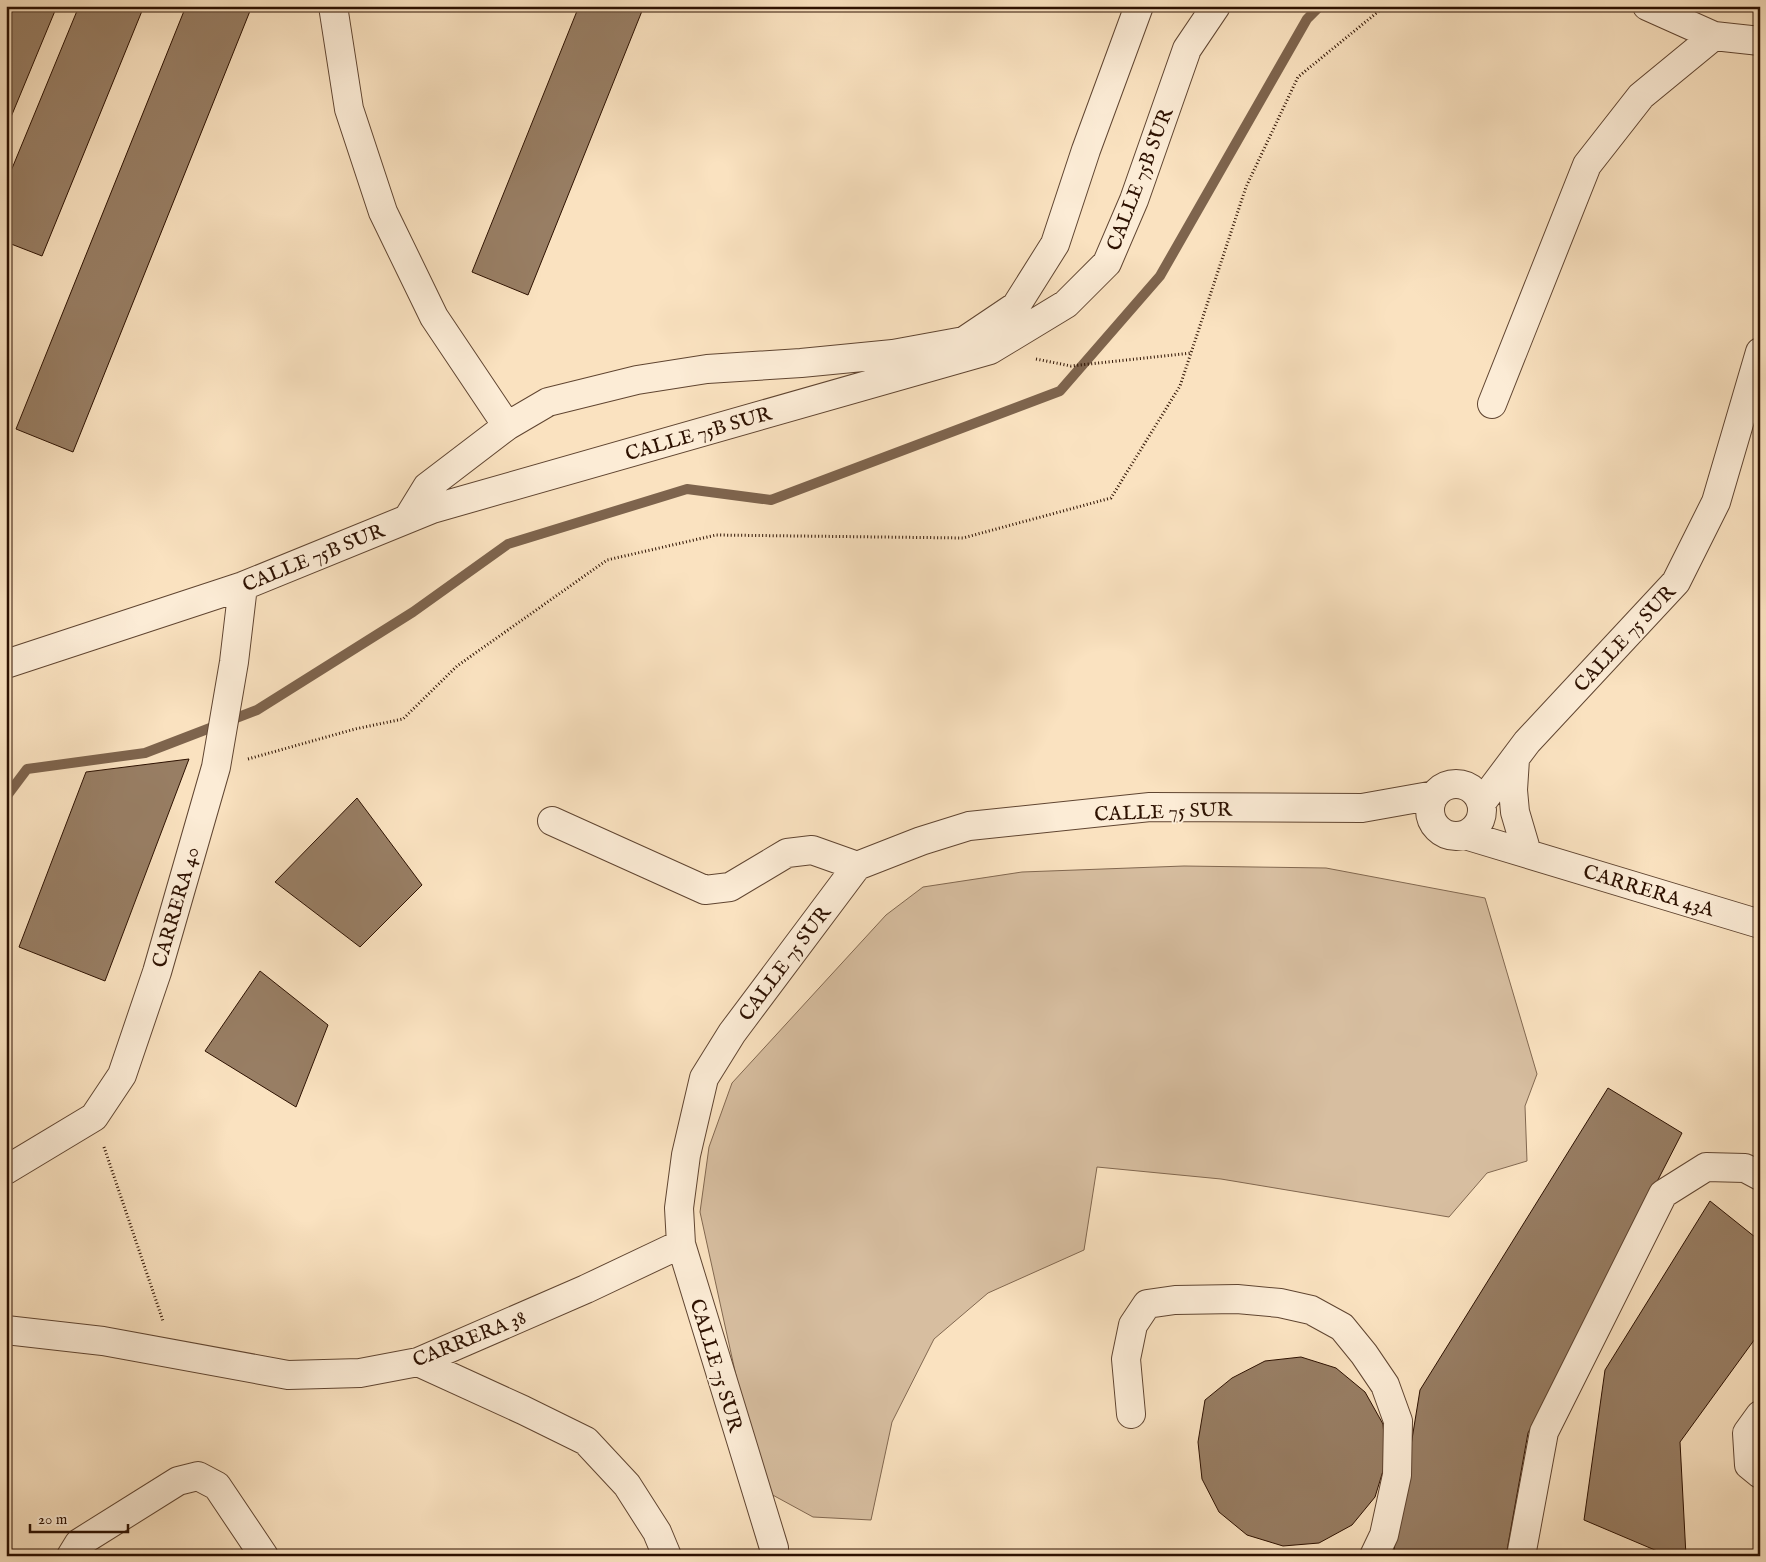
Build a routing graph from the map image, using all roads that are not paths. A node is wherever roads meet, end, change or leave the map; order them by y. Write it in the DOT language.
graph roads {
  1 [pos="333,6"];
  2 [pos="1139,6"];
  3 [pos="1216,6"];
  4 [pos="1646,6"];
  5 [pos="1714,36"];
  6 [pos="1760,41"];
  7 [pos="1760,352"];
  8 [pos="1492,404"];
  9 [pos="507,426"];
  10 [pos="408,518"];
  11 [pos="243,586"];
  12 [pos="6,664"];
  13 [pos="1521,750"];
  14 [pos="1461,784"];
  15 [pos="1435,795"];
  16 [pos="1362,808"];
  17 [pos="1476,818"];
  18 [pos="552,821"];
  19 [pos="1436,826"];
  20 [pos="1532,851"];
  21 [pos="856,866"];
  22 [pos="1760,924"];
  23 [pos="6,1170"];
  24 [pos="1760,1176"];
  25 [pos="681,1244"];
  26 [pos="6,1330"];
  27 [pos="418,1362"];
  28 [pos="1131,1414"];
  29 [pos="1760,1415"];
  30 [pos="1760,1474"];
  31 [pos="71,1556"];
  32 [pos="264,1556"];
  33 [pos="667,1556"];
  34 [pos="774,1556"];
  35 [pos="1374,1556"];
  36 [pos="1520,1556"];
  1 -- 9 [label="street"];
  2 -- 9 [label="street"];
  3 -- 10 [label="street, CALLE 75B SUR"];
  4 -- 5 [label="street"];
  5 -- 6 [label="street"];
  5 -- 8 [label="street"];
  7 -- 13 [label="street, CALLE 75 SUR"];
  9 -- 10 [label="street"];
  10 -- 11 [label="street, CALLE 75B SUR"];
  11 -- 12 [label="street, CALLE 75B SUR"];
  11 -- 23 [label="street, CARRERA 40"];
  13 -- 14 [label="street, CALLE 75 SUR"];
  13 -- 17 [label="street, CALLE 75 SUR"];
  13 -- 20 [label="street"];
  14 -- 15 [label="street"];
  14 -- 17 [label="street"];
  15 -- 16 [label="street, CALLE 75 SUR"];
  15 -- 19 [label="street"];
  16 -- 19 [label="street, CALLE 75 SUR"];
  16 -- 21 [label="street, CALLE 75 SUR"];
  17 -- 19 [label="street"];
  17 -- 20 [label="street, CARRERA 43A"];
  18 -- 21 [label="street"];
  20 -- 22 [label="street, CARRERA 43A"];
  21 -- 25 [label="street, CALLE 75 SUR"];
  24 -- 36 [label="street"];
  25 -- 27 [label="street, CARRERA 38"];
  25 -- 34 [label="street, CALLE 75 SUR"];
  26 -- 27 [label="street, CARRERA 38"];
  27 -- 33 [label="street"];
  28 -- 35 [label="street"];
  29 -- 30 [label="street"];
  31 -- 32 [label="street"];
}
